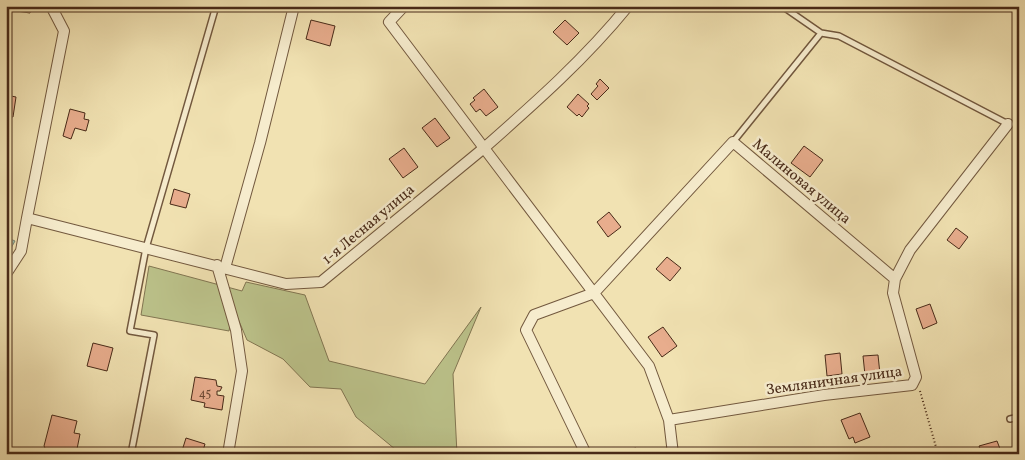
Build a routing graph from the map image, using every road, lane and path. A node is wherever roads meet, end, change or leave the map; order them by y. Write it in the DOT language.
graph roads {
  1 [pos="51,6"];
  2 [pos="216,6"];
  3 [pos="294,6"];
  4 [pos="404,6"];
  5 [pos="628,6"];
  6 [pos="782,6"];
  7 [pos="821,33"];
  8 [pos="1008,124"];
  9 [pos="733,142"];
  10 [pos="484,148"];
  11 [pos="27,218"];
  12 [pos="146,248"];
  13 [pos="221,266"];
  14 [pos="6,274"];
  15 [pos="895,278"];
  16 [pos="594,293"];
  17 [pos="916,377"];
  18 [pos="1019,417"];
  19 [pos="1010,419"];
  20 [pos="669,420"];
  21 [pos="131,454"];
  22 [pos="228,454"];
  23 [pos="586,454"];
  24 [pos="673,454"];
  25 [pos="938,454"];
  1 -- 11 [label="street"];
  2 -- 12 [label="lane"];
  3 -- 13 [label="street"];
  4 -- 10 [label="street"];
  5 -- 10 [label="street, 1-я Лесная улица"];
  6 -- 7 [label="lane"];
  7 -- 8 [label="lane"];
  7 -- 9 [label="lane"];
  8 -- 15 [label="street, Земляничная улица"];
  9 -- 15 [label="street, Малиновая улица"];
  9 -- 16 [label="street, Малиновая улица"];
  10 -- 13 [label="street, 1-я Лесная улица"];
  10 -- 16 [label="street"];
  11 -- 12 [label="street, 1-я Лесная улица"];
  11 -- 14 [label="street"];
  12 -- 13 [label="street, 1-я Лесная улица"];
  12 -- 21 [label="lane"];
  13 -- 22 [label="street"];
  15 -- 17 [label="street, Земляничная улица"];
  16 -- 20 [label="street"];
  16 -- 23 [label="street"];
  17 -- 20 [label="street, Земляничная улица"];
  17 -- 25 [label="path"];
  18 -- 19 [label="lane"];
  20 -- 24 [label="street"];
}
